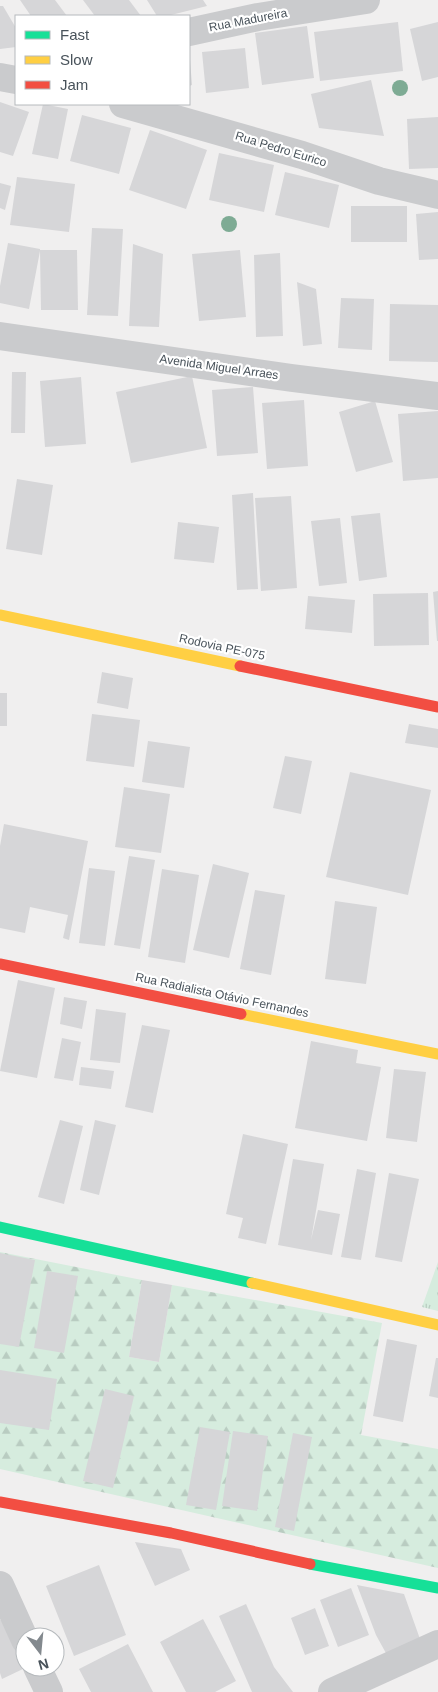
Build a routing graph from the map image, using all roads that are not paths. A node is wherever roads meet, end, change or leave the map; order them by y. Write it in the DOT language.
graph roads {
  1 [pos="366,0"];
  2 [pos="190,32"];
  3 [pos="0,77"];
  4 [pos="15,80"];
  5 [pos="127,105"];
  6 [pos="438,195"];
  7 [pos="0,336"];
  8 [pos="438,396"];
  9 [pos="0,615"];
  10 [pos="438,707"];
  11 [pos="0,964"];
  12 [pos="438,1054"];
  13 [pos="0,1227"];
  14 [pos="438,1325"];
  15 [pos="0,1502"];
  16 [pos="0,1585"];
  17 [pos="438,1588"];
  18 [pos="19,1627"];
  19 [pos="438,1644"];
  20 [pos="42,1677"];
  21 [pos="49,1692"];
  22 [pos="332,1692"];
  1 -- 2 [label="street, Rua Madureira"];
  3 -- 4 [label="street"];
  5 -- 6 [label="street, Rua Pedro Eurico"];
  7 -- 8 [label="street, Avenida Miguel Arraes"];
  9 -- 10 [label="street, Rodovia PE-075"];
  11 -- 12 [label="street, Rua Radialista Otávio Fernandes"];
  13 -- 14 [label="street"];
  15 -- 17 [label="street"];
  16 -- 18 [label="street"];
  19 -- 22 [label="street"];
  20 -- 21 [label="street"];
}
